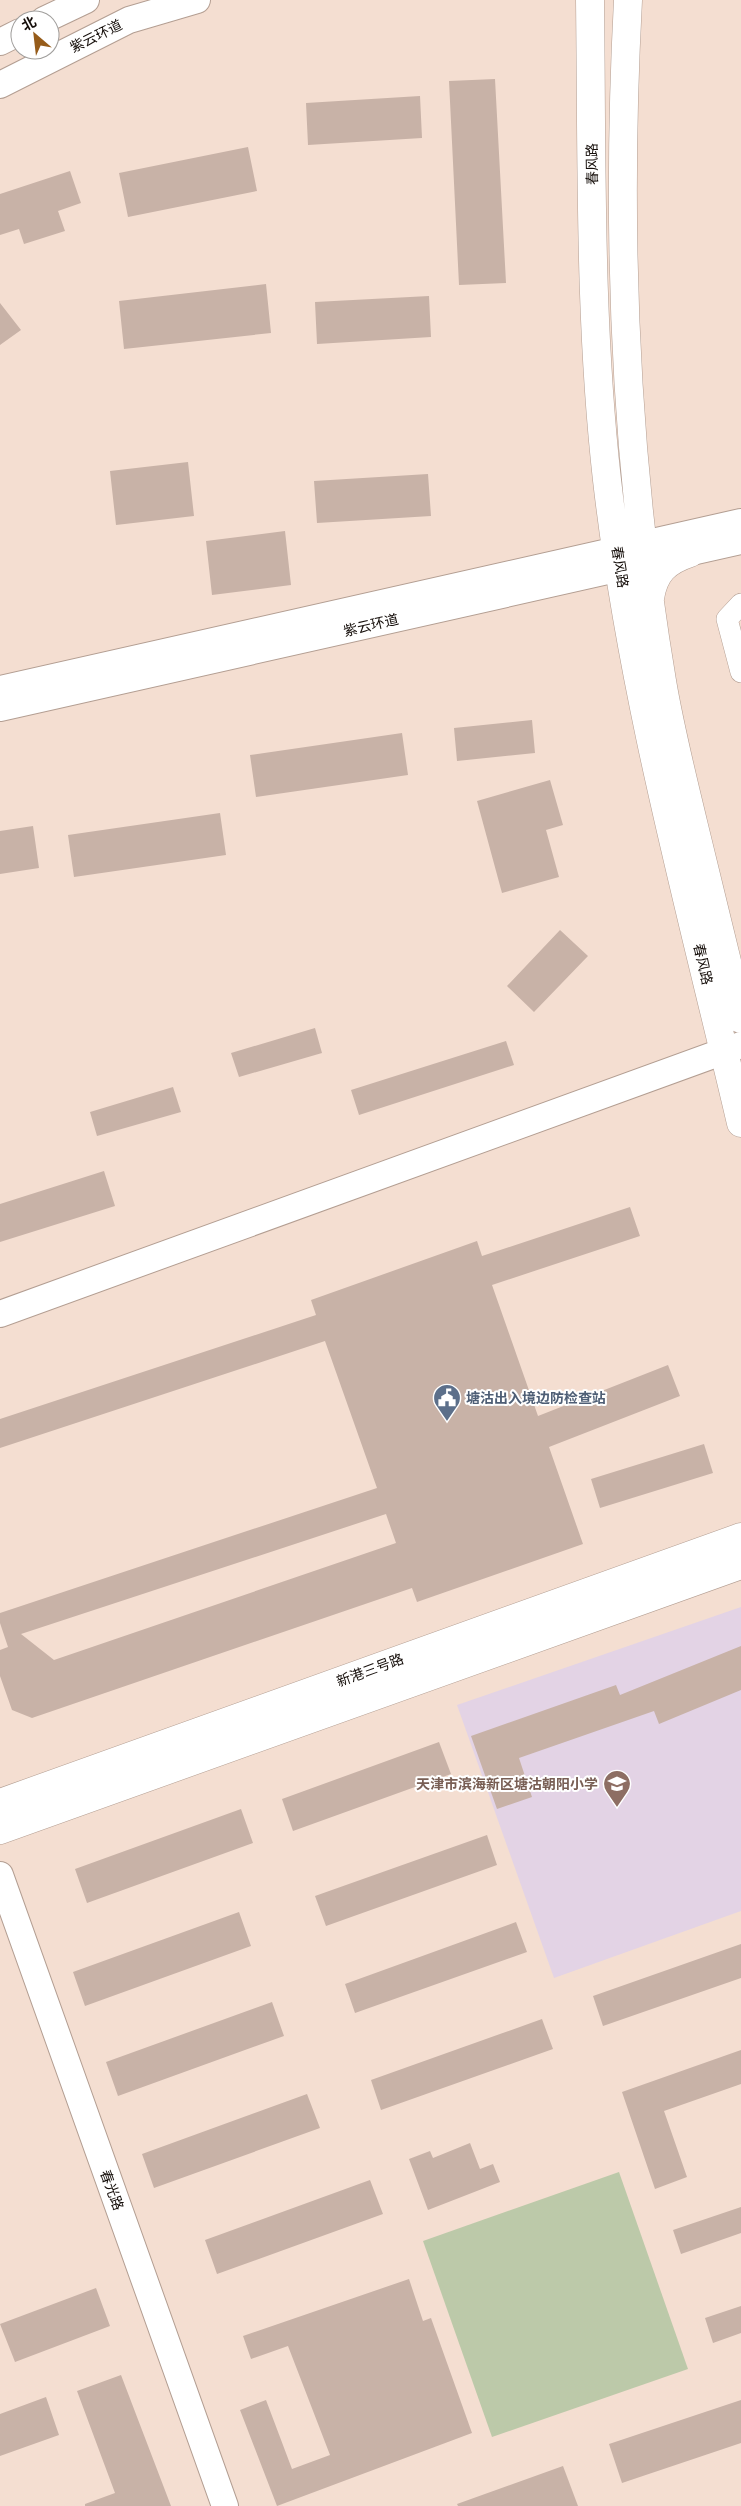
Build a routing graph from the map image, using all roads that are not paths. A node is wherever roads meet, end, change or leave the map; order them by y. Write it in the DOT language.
graph roads {
  1 [pos="86,0"];
  2 [pos="196,0"];
  3 [pos="590,0"];
  4 [pos="628,0"];
  5 [pos="644,0"];
  6 [pos="138,8"];
  7 [pos="60,12"];
  8 [pos="626,33"];
  9 [pos="0,85"];
  10 [pos="741,522"];
  11 [pos="741,541"];
  12 [pos="690,543"];
  13 [pos="634,558"];
  14 [pos="638,603"];
  15 [pos="741,604"];
  16 [pos="741,672"];
  17 [pos="0,689"];
  18 [pos="0,708"];
  19 [pos="741,1019"];
  20 [pos="733,1049"];
  21 [pos="741,1123"];
  22 [pos="0,1314"];
  23 [pos="741,1537"];
  24 [pos="741,1565"];
  25 [pos="0,1803"];
  26 [pos="0,1830"];
  27 [pos="0,1875"];
  28 [pos="0,1921"];
  29 [pos="209,2506"];
  30 [pos="225,2506"];
  1 -- 7 [label="street"];
  2 -- 6 [label="street, 紫云环道"];
  3 -- 13 [label="main road, 春风路"];
  4 -- 8 [label="main road, 春风路"];
  5 -- 8 [label="main road"];
  6 -- 9 [label="street, 紫云环道"];
  8 -- 13 [label="main road, 春风路"];
  10 -- 12 [label="street, 紫云环道"];
  11 -- 12 [label="street, 紫云环道"];
  12 -- 13 [label="street, 紫云环道"];
  12 -- 14 [label="main road"];
  13 -- 14 [label="main road, 春风路"];
  13 -- 17 [label="street, 紫云环道"];
  13 -- 18 [label="street, 紫云环道"];
  14 -- 19 [label="main road, 春风路"];
  14 -- 20 [label="main road, 春风路"];
  15 -- 16 [label="street"];
  20 -- 21 [label="main road, 春风路"];
  20 -- 22 [label="street"];
  23 -- 25 [label="main road, 新港三号路"];
  24 -- 26 [label="main road, 新港三号路"];
  27 -- 30 [label="street, 春光路"];
  28 -- 29 [label="street, 春光路"];
}
